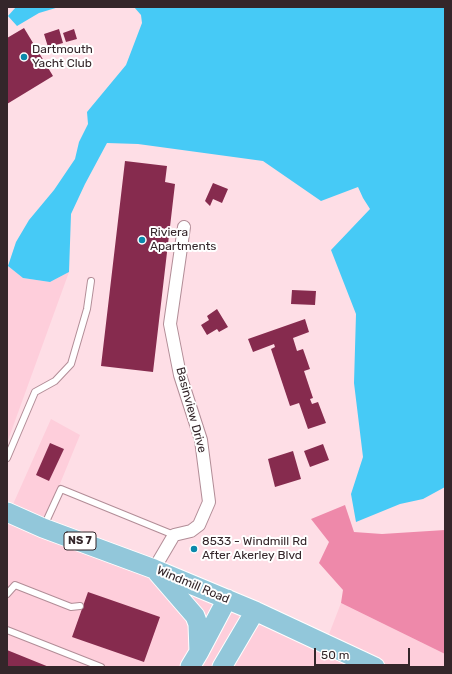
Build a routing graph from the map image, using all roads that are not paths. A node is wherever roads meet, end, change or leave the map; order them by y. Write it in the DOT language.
graph roads {
  1 [pos="184,227"];
  2 [pos="91,281"];
  3 [pos="7,458"];
  4 [pos="7,512"];
  5 [pos="43,528"];
  6 [pos="174,535"];
  7 [pos="154,569"];
  8 [pos="7,594"];
  9 [pos="227,599"];
  10 [pos="80,606"];
  11 [pos="255,611"];
  12 [pos="7,630"];
  13 [pos="195,660"];
  14 [pos="101,667"];
  15 [pos="222,667"];
  16 [pos="375,667"];
  1 -- 6 [label="street, Basinview Drive"];
  2 -- 3 [label="lane"];
  4 -- 5 [label="main road, Windmill Road / NS 7"];
  5 -- 6 [label="lane"];
  5 -- 7 [label="main road, Windmill Road / NS 7"];
  6 -- 7 [label="street"];
  7 -- 9 [label="main road, Windmill Road / NS 7"];
  7 -- 13 [label="main road"];
  8 -- 10 [label="lane"];
  9 -- 11 [label="main road, Windmill Road / NS 7"];
  9 -- 13 [label="main road"];
  11 -- 15 [label="main road"];
  11 -- 16 [label="main road, Windmill Road / NS 7"];
  12 -- 14 [label="lane"];
}
